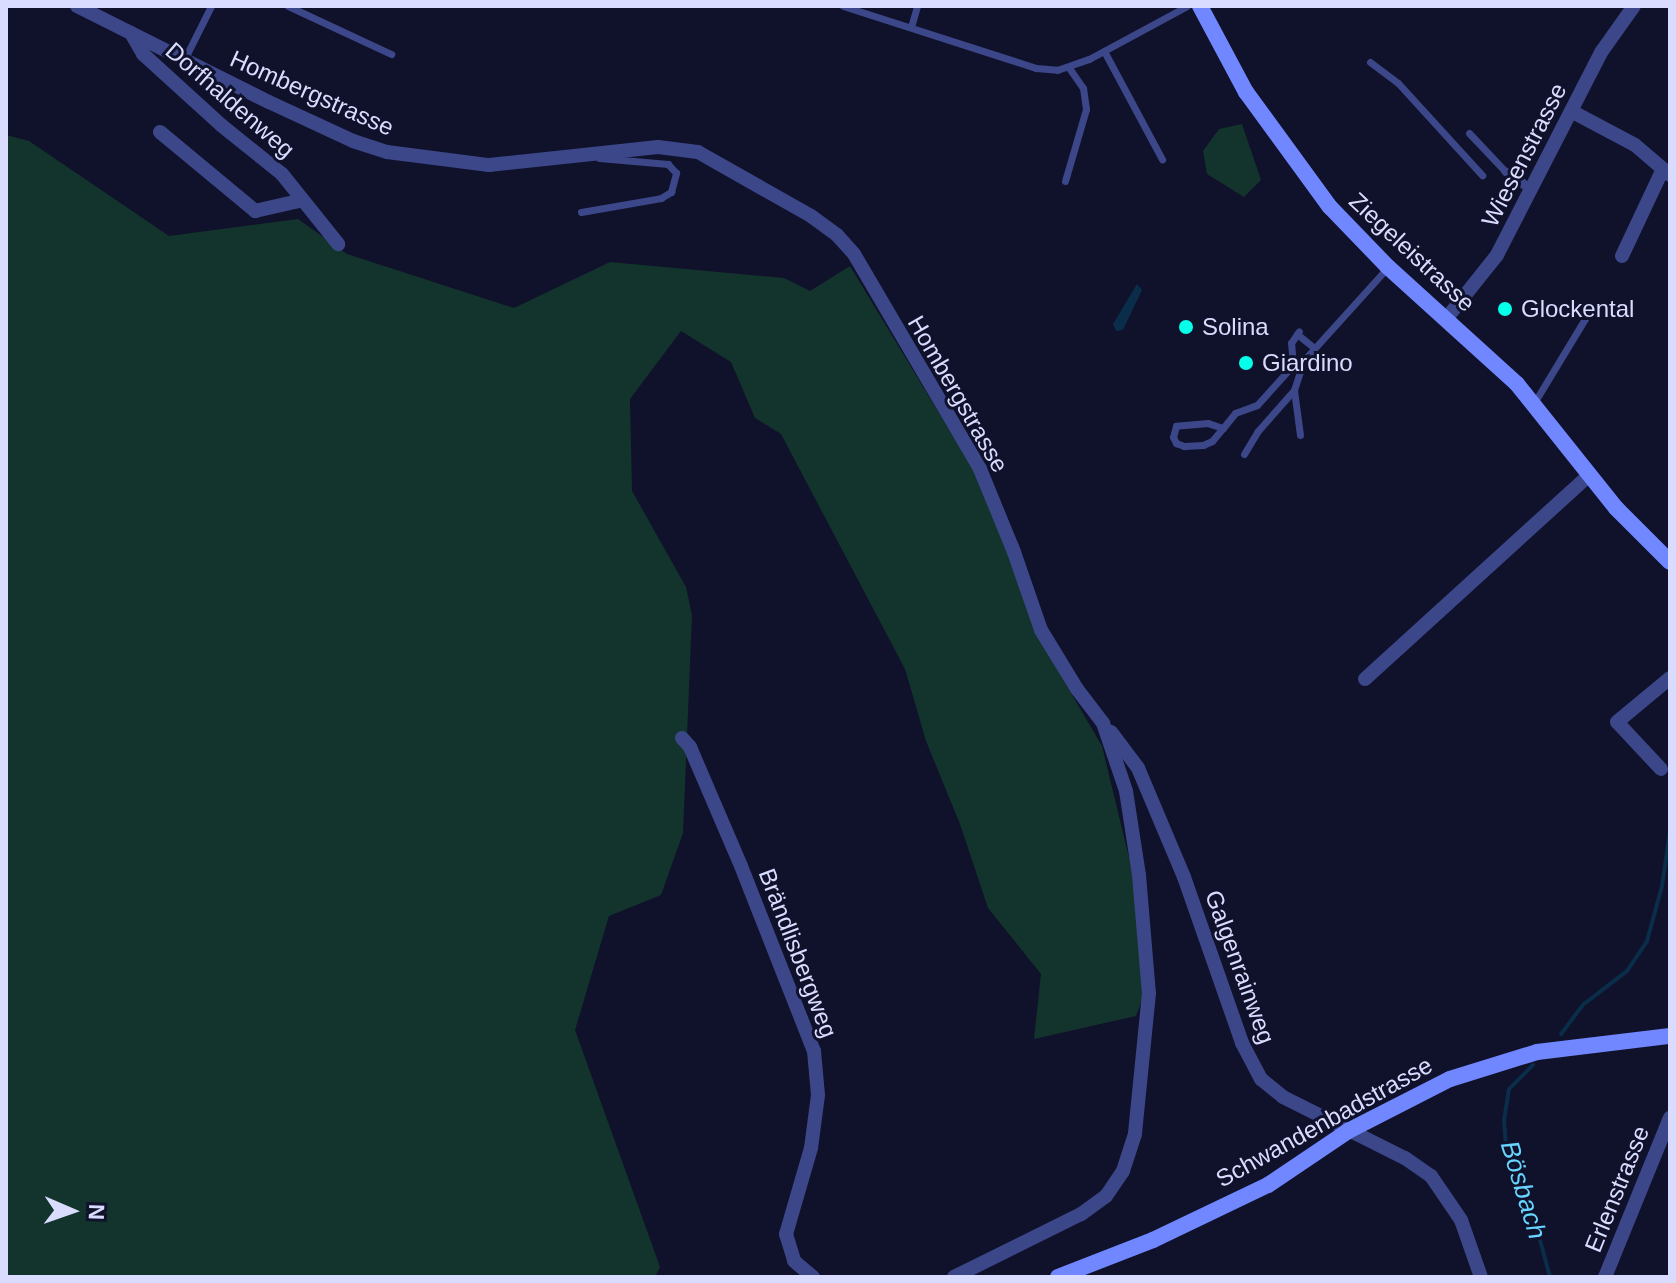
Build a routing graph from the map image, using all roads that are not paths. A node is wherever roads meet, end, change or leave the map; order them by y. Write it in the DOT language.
graph roads {
  1 [pos="77,6"];
  2 [pos="211,6"];
  3 [pos="288,6"];
  4 [pos="843,6"];
  5 [pos="917,6"];
  6 [pos="1187,6"];
  7 [pos="1200,6"];
  8 [pos="1634,6"];
  9 [pos="911,27"];
  10 [pos="131,33"];
  11 [pos="1104,51"];
  12 [pos="391,54"];
  13 [pos="184,60"];
  14 [pos="1370,62"];
  15 [pos="1069,68"];
  16 [pos="1571,111"];
  17 [pos="160,132"];
  18 [pos="1469,133"];
  19 [pos="593,156"];
  20 [pos="1162,159"];
  21 [pos="1667,172"];
  22 [pos="1482,175"];
  23 [pos="1065,181"];
  24 [pos="1532,191"];
  25 [pos="303,200"];
  26 [pos="581,212"];
  27 [pos="338,244"];
  28 [pos="1622,256"];
  29 [pos="1388,267"];
  30 [pos="1591,309"];
  31 [pos="1446,319"];
  32 [pos="1314,348"];
  33 [pos="1293,365"];
  34 [pos="1296,376"];
  35 [pos="1294,390"];
  36 [pos="1534,403"];
  37 [pos="1223,428"];
  38 [pos="1300,435"];
  39 [pos="1244,454"];
  40 [pos="1589,475"];
  41 [pos="1670,562"];
  42 [pos="1670,678"];
  43 [pos="1365,679"];
  44 [pos="1103,723"];
  45 [pos="682,738"];
  46 [pos="1661,769"];
  47 [pos="1670,1036"];
  48 [pos="1670,1118"];
  49 [pos="1348,1131"];
  50 [pos="813,1277"];
  51 [pos="954,1277"];
  52 [pos="1058,1277"];
  53 [pos="1481,1277"];
  54 [pos="1605,1277"];
  1 -- 10 [label="street, Hombergstrasse"];
  2 -- 13 [label="lane"];
  3 -- 12 [label="lane"];
  4 -- 9 [label="lane"];
  5 -- 9 [label="lane"];
  6 -- 11 [label="lane"];
  7 -- 29 [label="street, Ziegeleistrasse"];
  8 -- 16 [label="street, Wiesenstrasse"];
  9 -- 15 [label="lane"];
  10 -- 13 [label="street, Hombergstrasse"];
  10 -- 25 [label="street, Dorfhaldenweg"];
  11 -- 15 [label="lane"];
  11 -- 20 [label="lane"];
  13 -- 19 [label="street, Hombergstrasse"];
  14 -- 22 [label="lane"];
  15 -- 23 [label="lane"];
  16 -- 21 [label="street"];
  16 -- 24 [label="street, Wiesenstrasse"];
  17 -- 25 [label="street"];
  18 -- 24 [label="lane"];
  19 -- 26 [label="lane"];
  19 -- 44 [label="street, Hombergstrasse"];
  21 -- 28 [label="street"];
  24 -- 31 [label="street, Wiesenstrasse"];
  25 -- 27 [label="street, Dorfhaldenweg"];
  29 -- 31 [label="street, Ziegeleistrasse"];
  29 -- 32 [label="lane"];
  30 -- 36 [label="lane"];
  31 -- 36 [label="street, Ziegeleistrasse"];
  32 -- 33 [label="lane"];
  32 -- 34 [label="lane"];
  33 -- 34 [label="lane"];
  33 -- 37 [label="lane"];
  34 -- 35 [label="lane"];
  35 -- 38 [label="lane"];
  35 -- 39 [label="lane"];
  36 -- 40 [label="street, Ziegeleistrasse"];
  37 -- 37 [label="lane"];
  40 -- 41 [label="street, Ziegeleistrasse"];
  40 -- 43 [label="street"];
  42 -- 46 [label="street"];
  44 -- 49 [label="street, Galgenrainweg"];
  44 -- 51 [label="street, Hombergstrasse"];
  45 -- 50 [label="street, Brändlisbergweg"];
  47 -- 49 [label="street, Schwandenbadstrasse"];
  48 -- 54 [label="street, Erlenstrasse"];
  49 -- 52 [label="street, Schwandenbadstrasse"];
  49 -- 53 [label="street, Galgenrainweg"];
}
